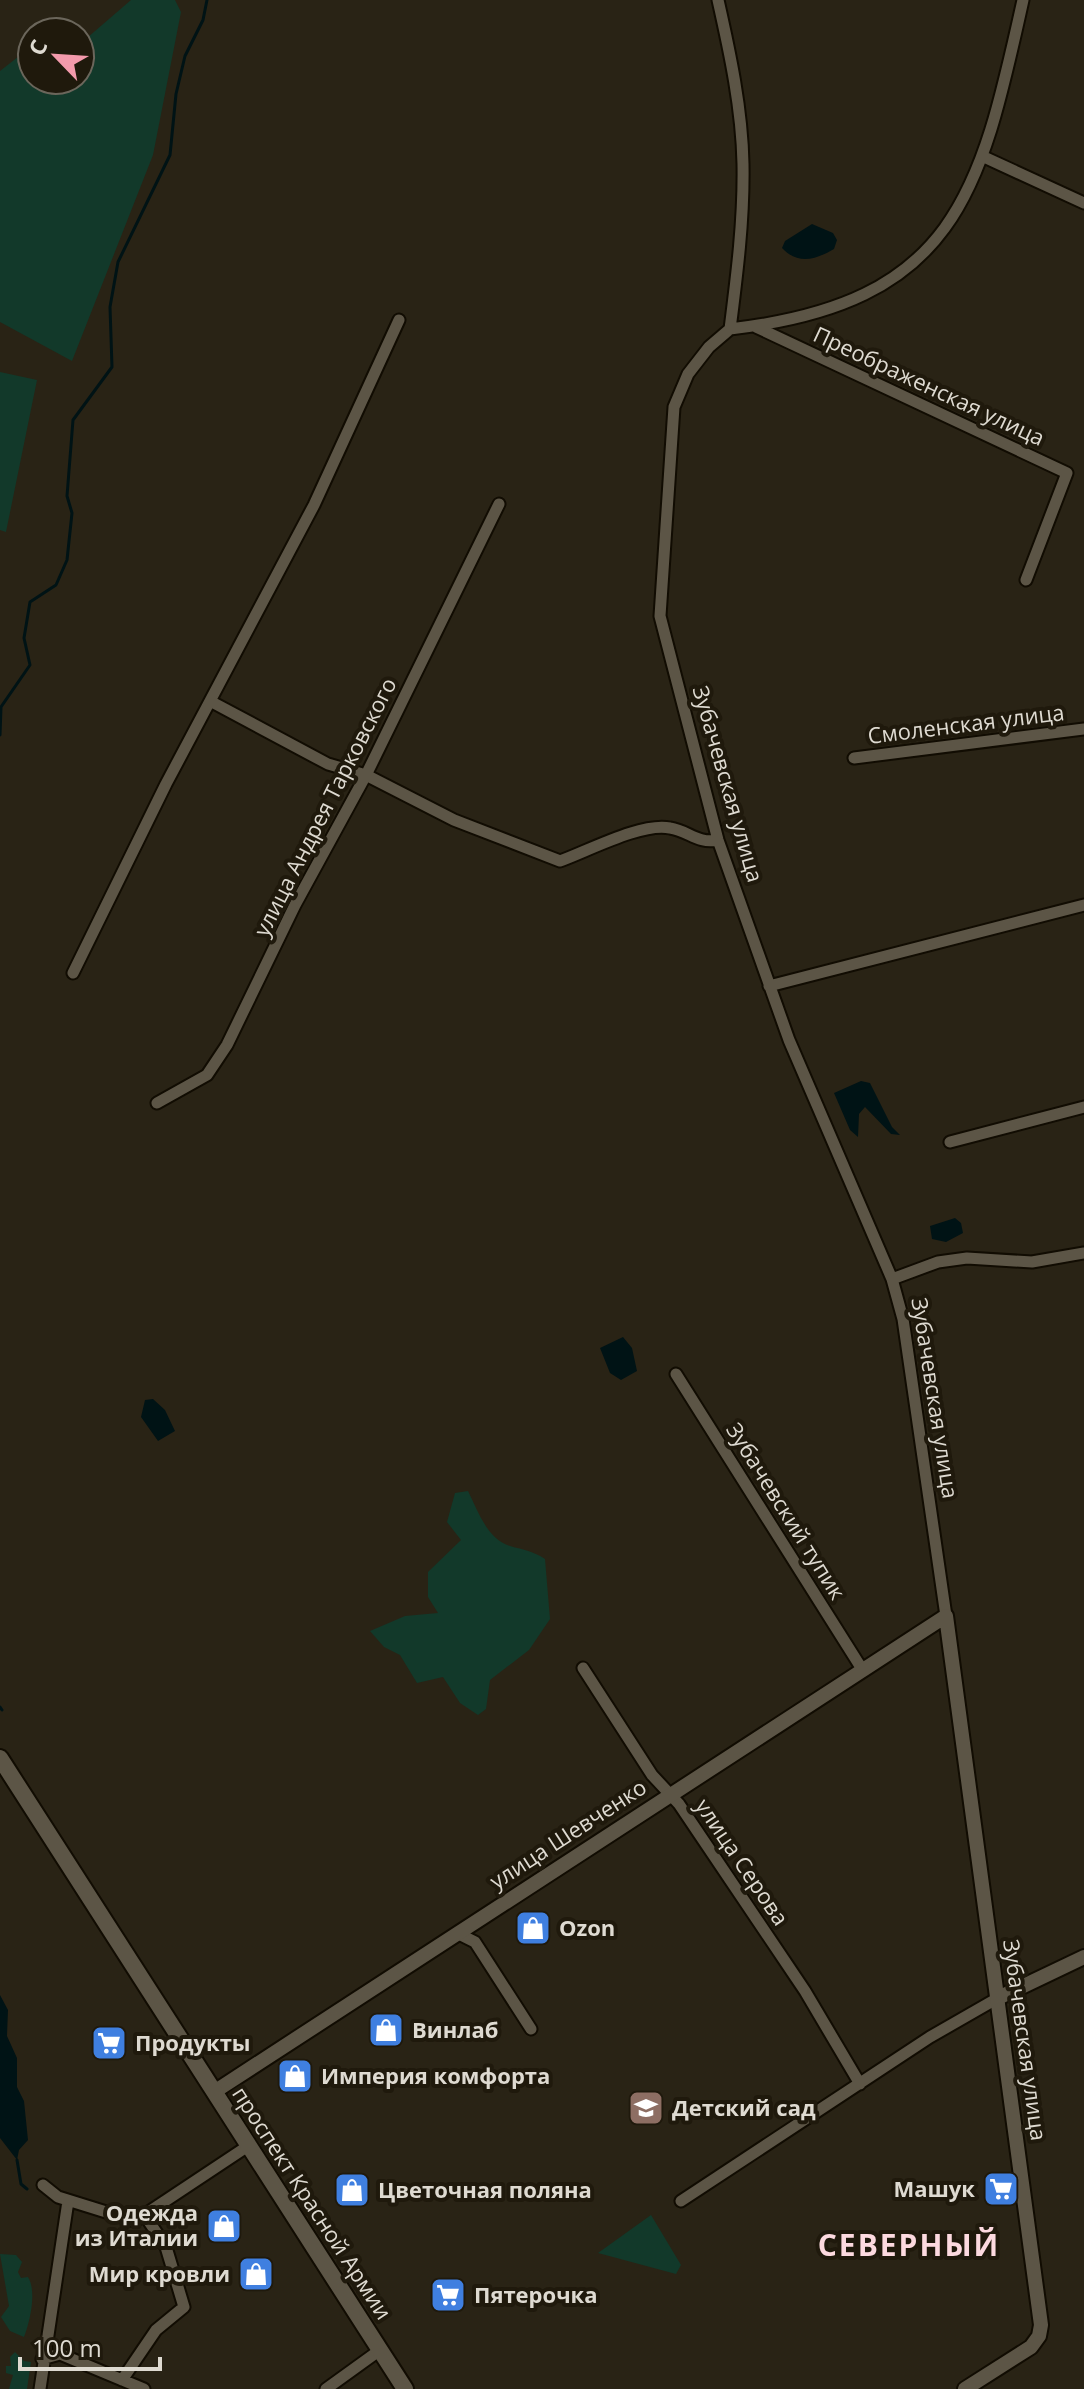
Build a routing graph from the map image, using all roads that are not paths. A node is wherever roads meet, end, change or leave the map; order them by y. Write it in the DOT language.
graph roads {
  1 [pos="718,0"];
  2 [pos="1023,0"];
  3 [pos="984,157"];
  4 [pos="1084,203"];
  5 [pos="399,320"];
  6 [pos="756,327"];
  7 [pos="730,329"];
  8 [pos="499,504"];
  9 [pos="1026,580"];
  10 [pos="210,701"];
  11 [pos="1084,729"];
  12 [pos="854,758"];
  13 [pos="366,775"];
  14 [pos="718,840"];
  15 [pos="1084,905"];
  16 [pos="73,973"];
  17 [pos="769,986"];
  18 [pos="157,1103"];
  19 [pos="1084,1107"];
  20 [pos="950,1142"];
  21 [pos="1084,1253"];
  22 [pos="892,1279"];
  23 [pos="676,1374"];
  24 [pos="946,1616"];
  25 [pos="583,1668"];
  26 [pos="862,1669"];
  27 [pos="0,1758"];
  28 [pos="670,1794"];
  29 [pos="457,1933"];
  30 [pos="1084,1957"];
  31 [pos="998,1998"];
  32 [pos="531,2029"];
  33 [pos="860,2084"];
  34 [pos="214,2092"];
  35 [pos="248,2146"];
  36 [pos="43,2185"];
  37 [pos="68,2201"];
  38 [pos="681,2201"];
  39 [pos="144,2214"];
  40 [pos="380,2350"];
  41 [pos="41,2360"];
  42 [pos="122,2380"];
  43 [pos="40,2389"];
  44 [pos="144,2389"];
  45 [pos="326,2389"];
  46 [pos="405,2389"];
  47 [pos="965,2389"];
  1 -- 7 [label="street"];
  2 -- 3 [label="street"];
  3 -- 4 [label="street"];
  3 -- 6 [label="street"];
  5 -- 10 [label="street"];
  6 -- 7 [label="street"];
  6 -- 9 [label="street, Преображенская улица"];
  7 -- 14 [label="street, Зубачевская улица"];
  8 -- 13 [label="street, улица Андрея Тарковского"];
  10 -- 13 [label="street"];
  10 -- 16 [label="street"];
  11 -- 12 [label="street, Смоленская улица"];
  13 -- 14 [label="street"];
  13 -- 18 [label="street, улица Андрея Тарковского"];
  14 -- 17 [label="street, Зубачевская улица"];
  15 -- 17 [label="street"];
  17 -- 22 [label="street, Зубачевская улица"];
  19 -- 20 [label="street"];
  21 -- 22 [label="street"];
  22 -- 24 [label="street, Зубачевская улица"];
  23 -- 26 [label="street, Зубачевский тупик"];
  24 -- 26 [label="street, улица Шевченко"];
  24 -- 31 [label="street, Зубачевская улица"];
  25 -- 28 [label="street, улица Серова"];
  26 -- 28 [label="street, улица Шевченко"];
  27 -- 34 [label="main road, проспект Красной Армии"];
  28 -- 29 [label="street, улица Шевченко"];
  28 -- 33 [label="street, улица Серова"];
  29 -- 32 [label="street"];
  29 -- 34 [label="street, улица Шевченко"];
  30 -- 31 [label="street"];
  31 -- 33 [label="street"];
  31 -- 47 [label="street, Зубачевская улица"];
  33 -- 38 [label="street"];
  34 -- 35 [label="main road, проспект Красной Армии"];
  35 -- 39 [label="street"];
  35 -- 40 [label="main road, проспект Красной Армии"];
  36 -- 37 [label="street"];
  37 -- 39 [label="street"];
  37 -- 41 [label="street"];
  39 -- 42 [label="street"];
  40 -- 45 [label="street"];
  40 -- 46 [label="main road, проспект Красной Армии"];
  41 -- 42 [label="street"];
  41 -- 43 [label="street"];
  42 -- 44 [label="street"];
}
